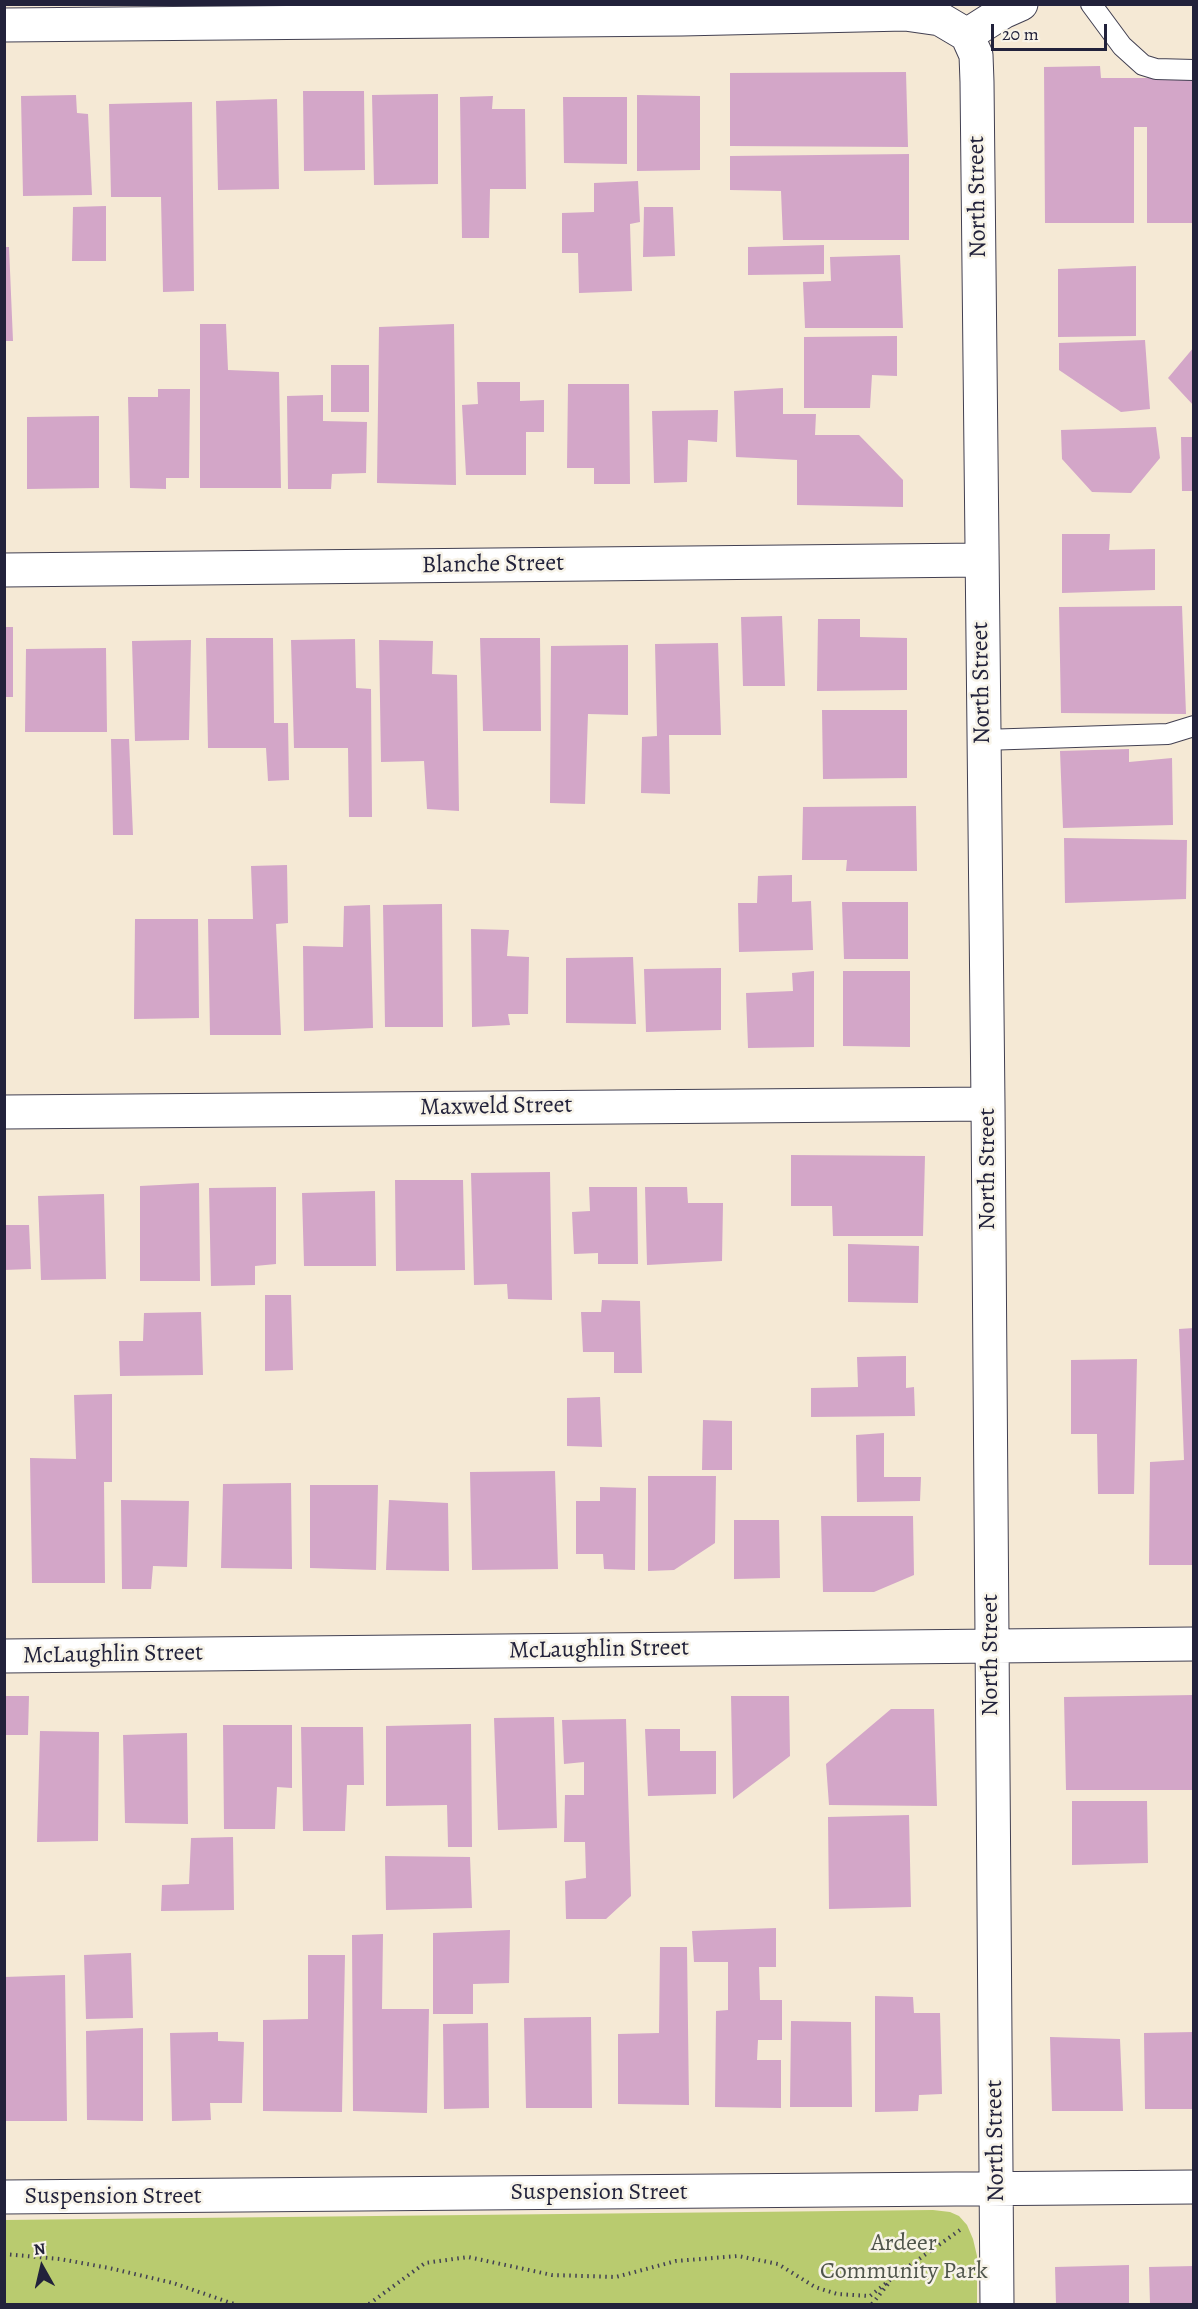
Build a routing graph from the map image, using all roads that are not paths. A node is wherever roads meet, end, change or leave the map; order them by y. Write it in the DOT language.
graph roads {
  1 [pos="1021,4"];
  2 [pos="1091,4"];
  3 [pos="4,25"];
  4 [pos="968,35"];
  5 [pos="1194,70"];
  6 [pos="981,560"];
  7 [pos="4,570"];
  8 [pos="1194,726"];
  9 [pos="983,740"];
  10 [pos="988,1104"];
  11 [pos="4,1112"];
  12 [pos="1194,1644"];
  13 [pos="991,1645"];
  14 [pos="4,1656"];
  15 [pos="1194,2187"];
  16 [pos="996,2189"];
  17 [pos="4,2197"];
  18 [pos="997,2304"];
  1 -- 4 [label="street"];
  2 -- 5 [label="lane"];
  3 -- 4 [label="street"];
  4 -- 6 [label="street, North Street"];
  6 -- 7 [label="street, Blanche Street"];
  6 -- 9 [label="street, North Street"];
  8 -- 9 [label="lane"];
  9 -- 10 [label="street, North Street"];
  10 -- 11 [label="street, Maxweld Street"];
  10 -- 13 [label="street, North Street"];
  12 -- 13 [label="street, McLaughlin Street"];
  13 -- 14 [label="street, McLaughlin Street"];
  13 -- 16 [label="street, North Street"];
  15 -- 16 [label="street, Suspension Street"];
  16 -- 17 [label="street, Suspension Street"];
  16 -- 18 [label="street, North Street"];
}
